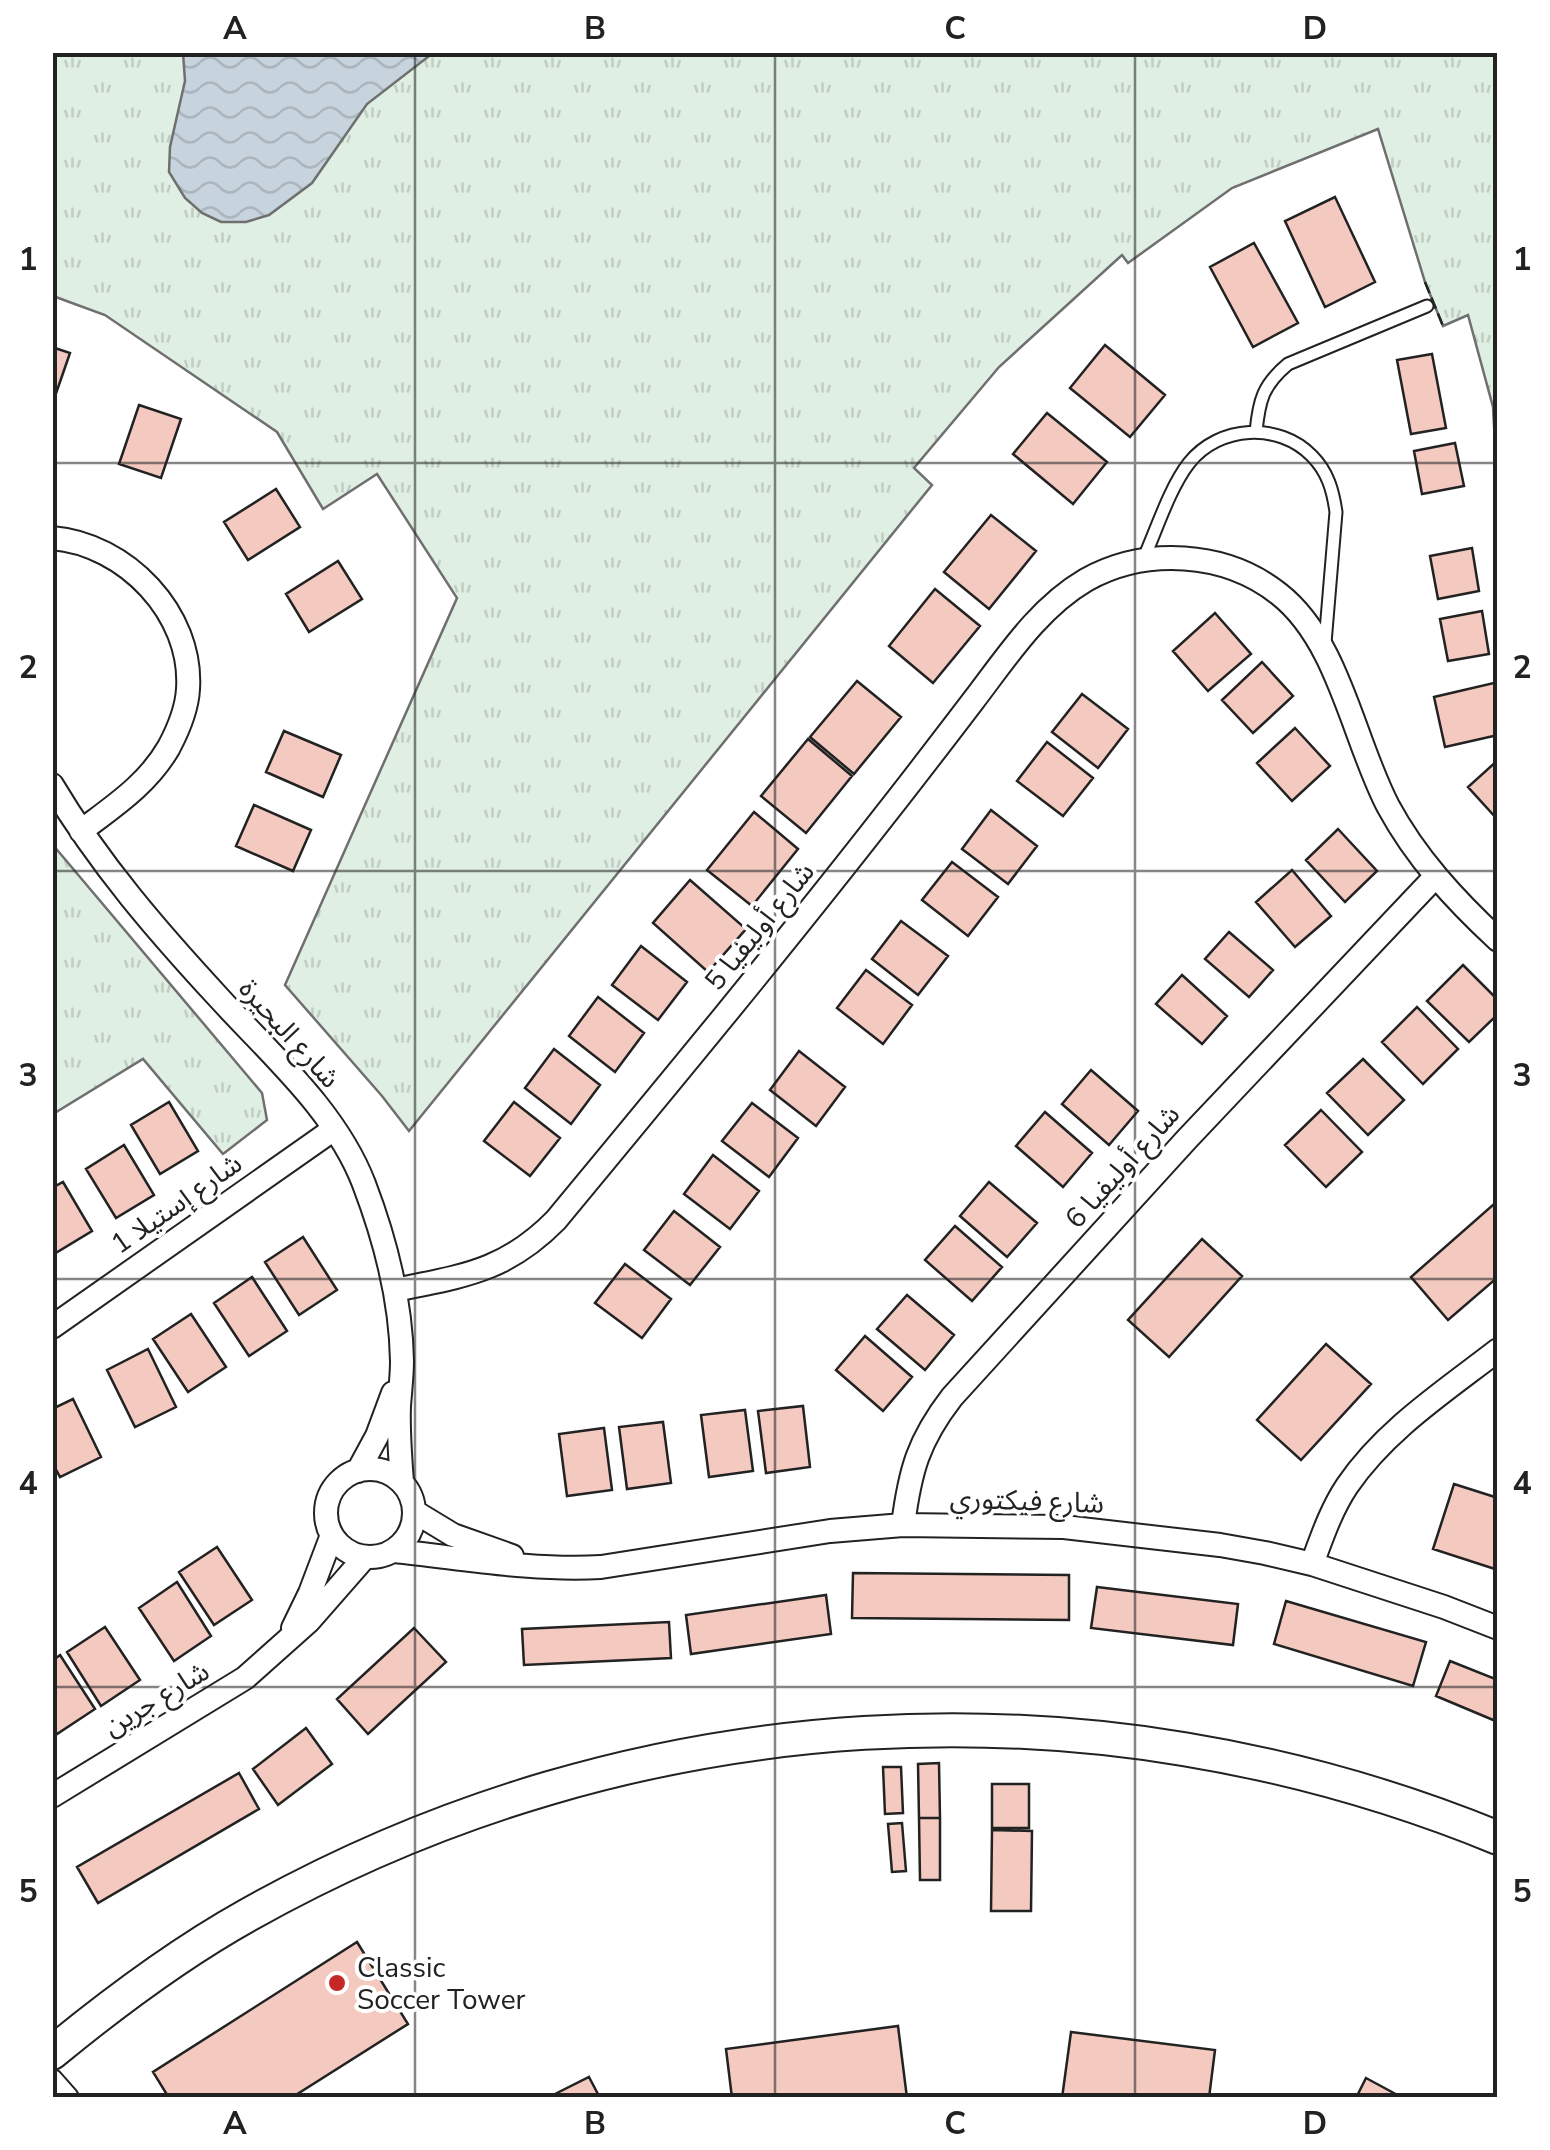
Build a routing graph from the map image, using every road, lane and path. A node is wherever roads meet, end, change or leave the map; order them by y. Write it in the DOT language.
graph roads {
  1 [pos="1427,306"];
  2 [pos="1256,432"];
  3 [pos="52,538"];
  4 [pos="1143,560"];
  5 [pos="1324,648"];
  6 [pos="52,785"];
  7 [pos="81,831"];
  8 [pos="1435,877"];
  9 [pos="1498,940"];
  10 [pos="334,1129"];
  11 [pos="395,1290"];
  12 [pos="52,1327"];
  13 [pos="1498,1350"];
  14 [pos="402,1361"];
  15 [pos="358,1471"];
  16 [pos="402,1482"];
  17 [pos="415,1512"];
  18 [pos="904,1526"];
  19 [pos="332,1536"];
  20 [pos="394,1550"];
  21 [pos="365,1557"];
  22 [pos="1312,1564"];
  23 [pos="543,1567"];
  24 [pos="1498,1628"];
  25 [pos="284,1644"];
  26 [pos="52,1796"];
  27 [pos="1498,1838"];
  28 [pos="52,2053"];
  29 [pos="52,2081"];
  30 [pos="67,2098"];
  1 -- 2 [label="lane"];
  2 -- 4 [label="lane"];
  2 -- 5 [label="lane, شارع أوليفيا 5"];
  3 -- 7 [label="street"];
  4 -- 5 [label="street, شارع أوليفيا 5"];
  4 -- 11 [label="street, شارع أوليفيا 5"];
  5 -- 8 [label="street, شارع أوليفيا 5"];
  6 -- 7 [label="street, شارع البحيرة"];
  7 -- 10 [label="street, شارع البحيرة"];
  8 -- 9 [label="street, شارع أوليفيا 5"];
  8 -- 18 [label="street, شارع أوليفيا 6"];
  10 -- 11 [label="street, شارع البحيرة"];
  10 -- 12 [label="street, شارع إستيلا 1"];
  11 -- 14 [label="street, شارع البحيرة"];
  13 -- 22 [label="street"];
  14 -- 15 [label="street, شارع البحيرة"];
  14 -- 16 [label="street, شارع البحيرة"];
  15 -- 16 [label="street"];
  15 -- 19 [label="street"];
  16 -- 17 [label="street"];
  17 -- 20 [label="street"];
  17 -- 23 [label="street, شارع فيكتوري"];
  18 -- 22 [label="street, شارع فيكتوري"];
  18 -- 23 [label="street, شارع فيكتوري"];
  19 -- 21 [label="street"];
  19 -- 25 [label="street, شارع جرين"];
  20 -- 21 [label="street"];
  20 -- 23 [label="street, شارع فيكتوري"];
  21 -- 25 [label="street, شارع جرين"];
  22 -- 24 [label="street, شارع فيكتوري"];
  25 -- 26 [label="street, شارع جرين"];
  27 -- 28 [label="main road"];
  29 -- 30 [label="street"];
}
